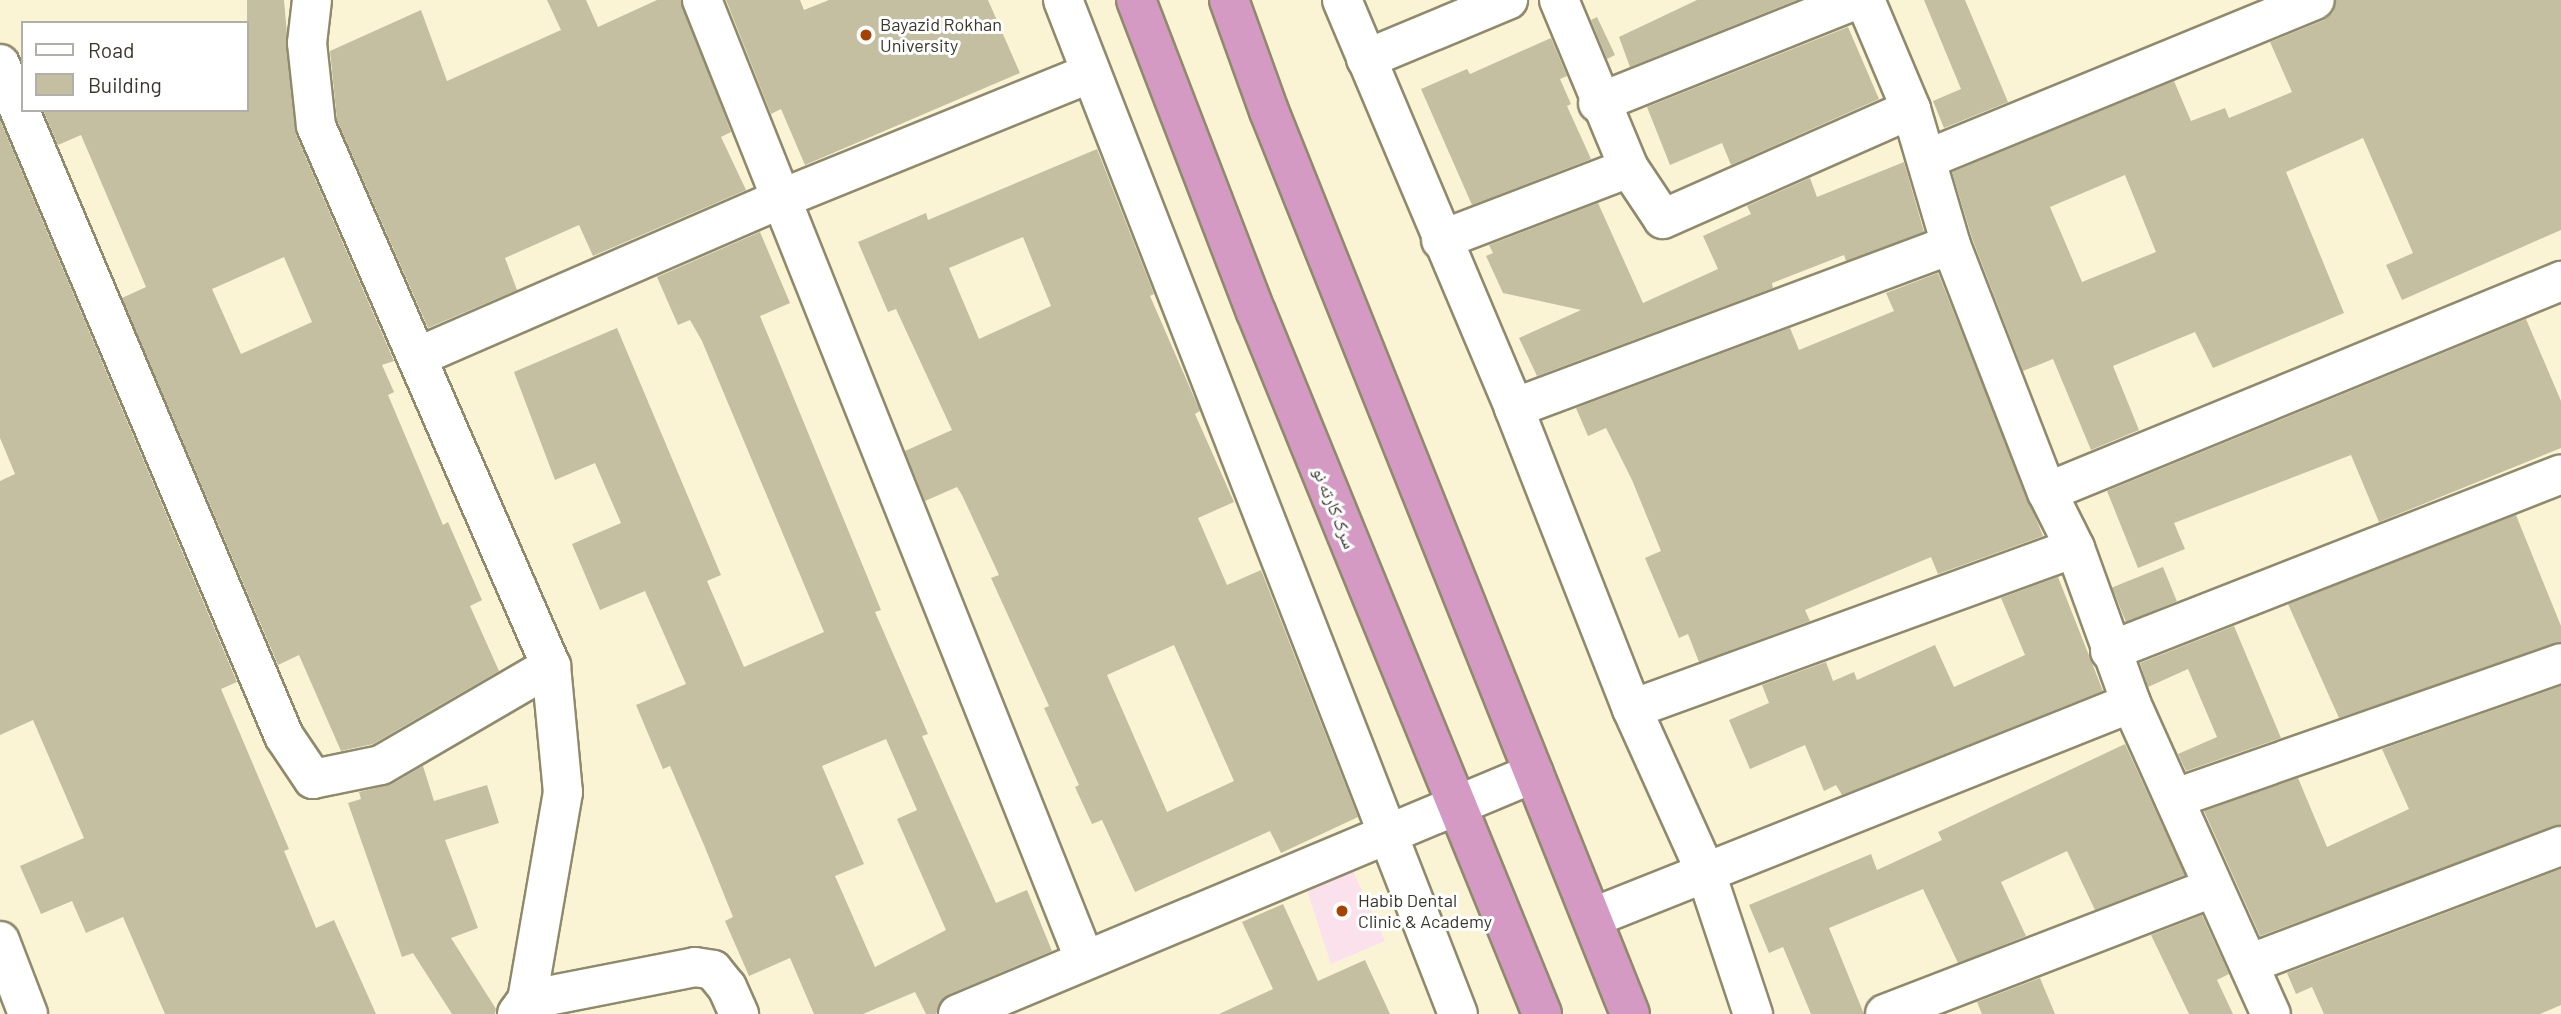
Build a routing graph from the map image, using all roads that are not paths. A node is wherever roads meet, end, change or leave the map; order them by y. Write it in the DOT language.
graph roads {
  1 [pos="312,0"];
  2 [pos="702,0"];
  3 [pos="1063,0"];
  4 [pos="1136,0"];
  5 [pos="1229,0"];
  6 [pos="1342,0"];
  7 [pos="1508,0"];
  8 [pos="1559,0"];
  9 [pos="1856,0"];
  10 [pos="1865,0"];
  11 [pos="2315,0"];
  12 [pos="1366,59"];
  13 [pos="0,64"];
  14 [pos="1091,73"];
  15 [pos="1598,103"];
  16 [pos="1911,109"];
  17 [pos="1927,159"];
  18 [pos="1629,168"];
  19 [pos="783,198"];
  20 [pos="1441,240"];
  21 [pos="1951,245"];
  22 [pos="2561,281"];
  23 [pos="417,357"];
  24 [pos="1514,408"];
  25 [pos="2561,474"];
  26 [pos="2047,492"];
  27 [pos="2075,548"];
  28 [pos="2110,651"];
  29 [pos="2561,663"];
  30 [pos="551,666"];
  31 [pos="2131,704"];
  32 [pos="1632,709"];
  33 [pos="1534,773"];
  34 [pos="2176,798"];
  35 [pos="1455,804"];
  36 [pos="1387,831"];
  37 [pos="2561,846"];
  38 [pos="1706,873"];
  39 [pos="2212,888"];
  40 [pos="1594,917"];
  41 [pos="0,942"];
  42 [pos="1084,958"];
  43 [pos="2251,963"];
  44 [pos="522,1007"];
  45 [pos="28,1014"];
  46 [pos="739,1014"];
  47 [pos="958,1014"];
  48 [pos="1458,1014"];
  49 [pos="1542,1014"];
  50 [pos="1630,1014"];
  51 [pos="1753,1014"];
  52 [pos="1885,1014"];
  53 [pos="2271,1014"];
  1 -- 23 [label="street"];
  2 -- 19 [label="street"];
  3 -- 14 [label="street"];
  4 -- 35 [label="highway, سرک کارته نو"];
  5 -- 33 [label="highway"];
  6 -- 12 [label="street"];
  7 -- 12 [label="street"];
  8 -- 15 [label="street"];
  9 -- 15 [label="street"];
  10 -- 16 [label="street"];
  11 -- 17 [label="street"];
  12 -- 20 [label="street"];
  13 -- 30 [label="street"];
  14 -- 19 [label="street"];
  14 -- 36 [label="street"];
  15 -- 18 [label="street"];
  16 -- 17 [label="street"];
  16 -- 18 [label="street"];
  17 -- 21 [label="street"];
  18 -- 20 [label="street"];
  19 -- 23 [label="street"];
  19 -- 42 [label="street"];
  20 -- 24 [label="street"];
  21 -- 24 [label="street"];
  21 -- 26 [label="street"];
  22 -- 26 [label="street"];
  23 -- 30 [label="street"];
  24 -- 32 [label="street"];
  25 -- 28 [label="street"];
  26 -- 27 [label="street"];
  27 -- 28 [label="street"];
  27 -- 32 [label="street"];
  28 -- 31 [label="street"];
  29 -- 34 [label="street"];
  30 -- 44 [label="street"];
  31 -- 34 [label="street"];
  31 -- 38 [label="street"];
  32 -- 38 [label="street"];
  33 -- 35 [label="street"];
  33 -- 40 [label="highway"];
  34 -- 39 [label="street"];
  35 -- 36 [label="street"];
  35 -- 49 [label="highway, سرک کارته نو"];
  36 -- 42 [label="street"];
  36 -- 48 [label="street"];
  37 -- 43 [label="street"];
  38 -- 40 [label="street"];
  38 -- 51 [label="street"];
  39 -- 43 [label="street"];
  39 -- 52 [label="street"];
  40 -- 50 [label="highway"];
  41 -- 45 [label="street"];
  42 -- 47 [label="street"];
  43 -- 53 [label="street"];
  44 -- 46 [label="street"];
}
